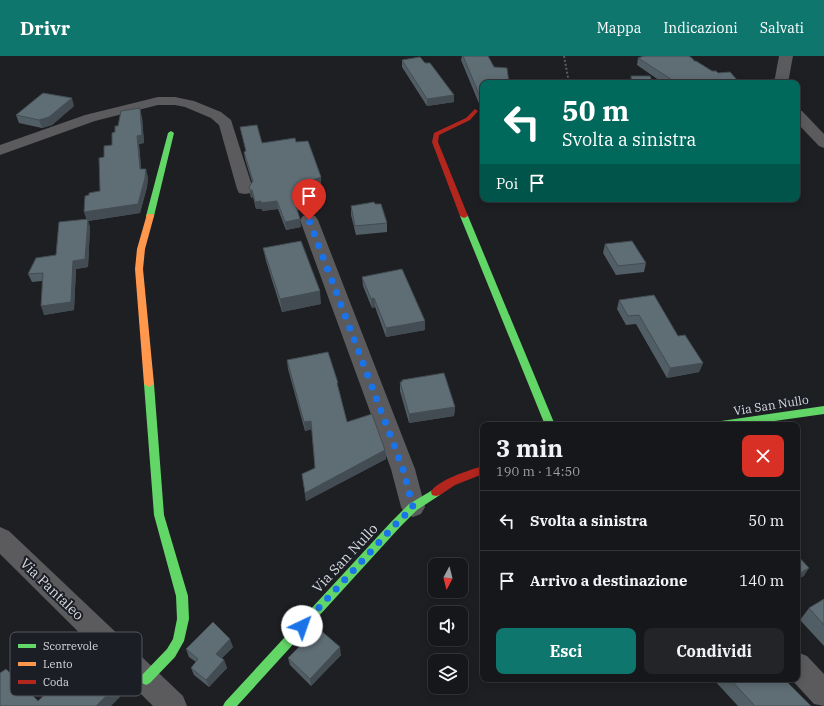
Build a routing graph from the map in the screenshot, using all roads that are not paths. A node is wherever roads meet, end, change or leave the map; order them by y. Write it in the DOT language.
graph roads {
  1 [pos="786,56"];
  2 [pos="782,80"];
  3 [pos="475,111"];
  4 [pos="800,117"];
  5 [pos="171,133"];
  6 [pos="824,143"];
  7 [pos="0,150"];
  8 [pos="245,189"];
  9 [pos="309,220"];
  10 [pos="824,410"];
  11 [pos="549,422"];
  12 [pos="742,422"];
  13 [pos="480,471"];
  14 [pos="413,507"];
  15 [pos="0,538"];
  16 [pos="97,632"];
  17 [pos="800,668"];
  18 [pos="142,675"];
  19 [pos="146,679"];
  20 [pos="824,694"];
  21 [pos="173,706"];
  22 [pos="229,706"];
  1 -- 2 [label="street"];
  3 -- 11 [label="street"];
  4 -- 6 [label="street"];
  5 -- 19 [label="street"];
  7 -- 8 [label="street"];
  9 -- 14 [label="street"];
  10 -- 12 [label="street, Via San Nullo"];
  13 -- 14 [label="street, Via San Nullo"];
  14 -- 22 [label="street, Via San Nullo"];
  15 -- 16 [label="street, Via Pantaleo"];
  17 -- 20 [label="street"];
  18 -- 19 [label="street, Via Pantaleo"];
  19 -- 21 [label="street, Via Pantaleo"];
}
